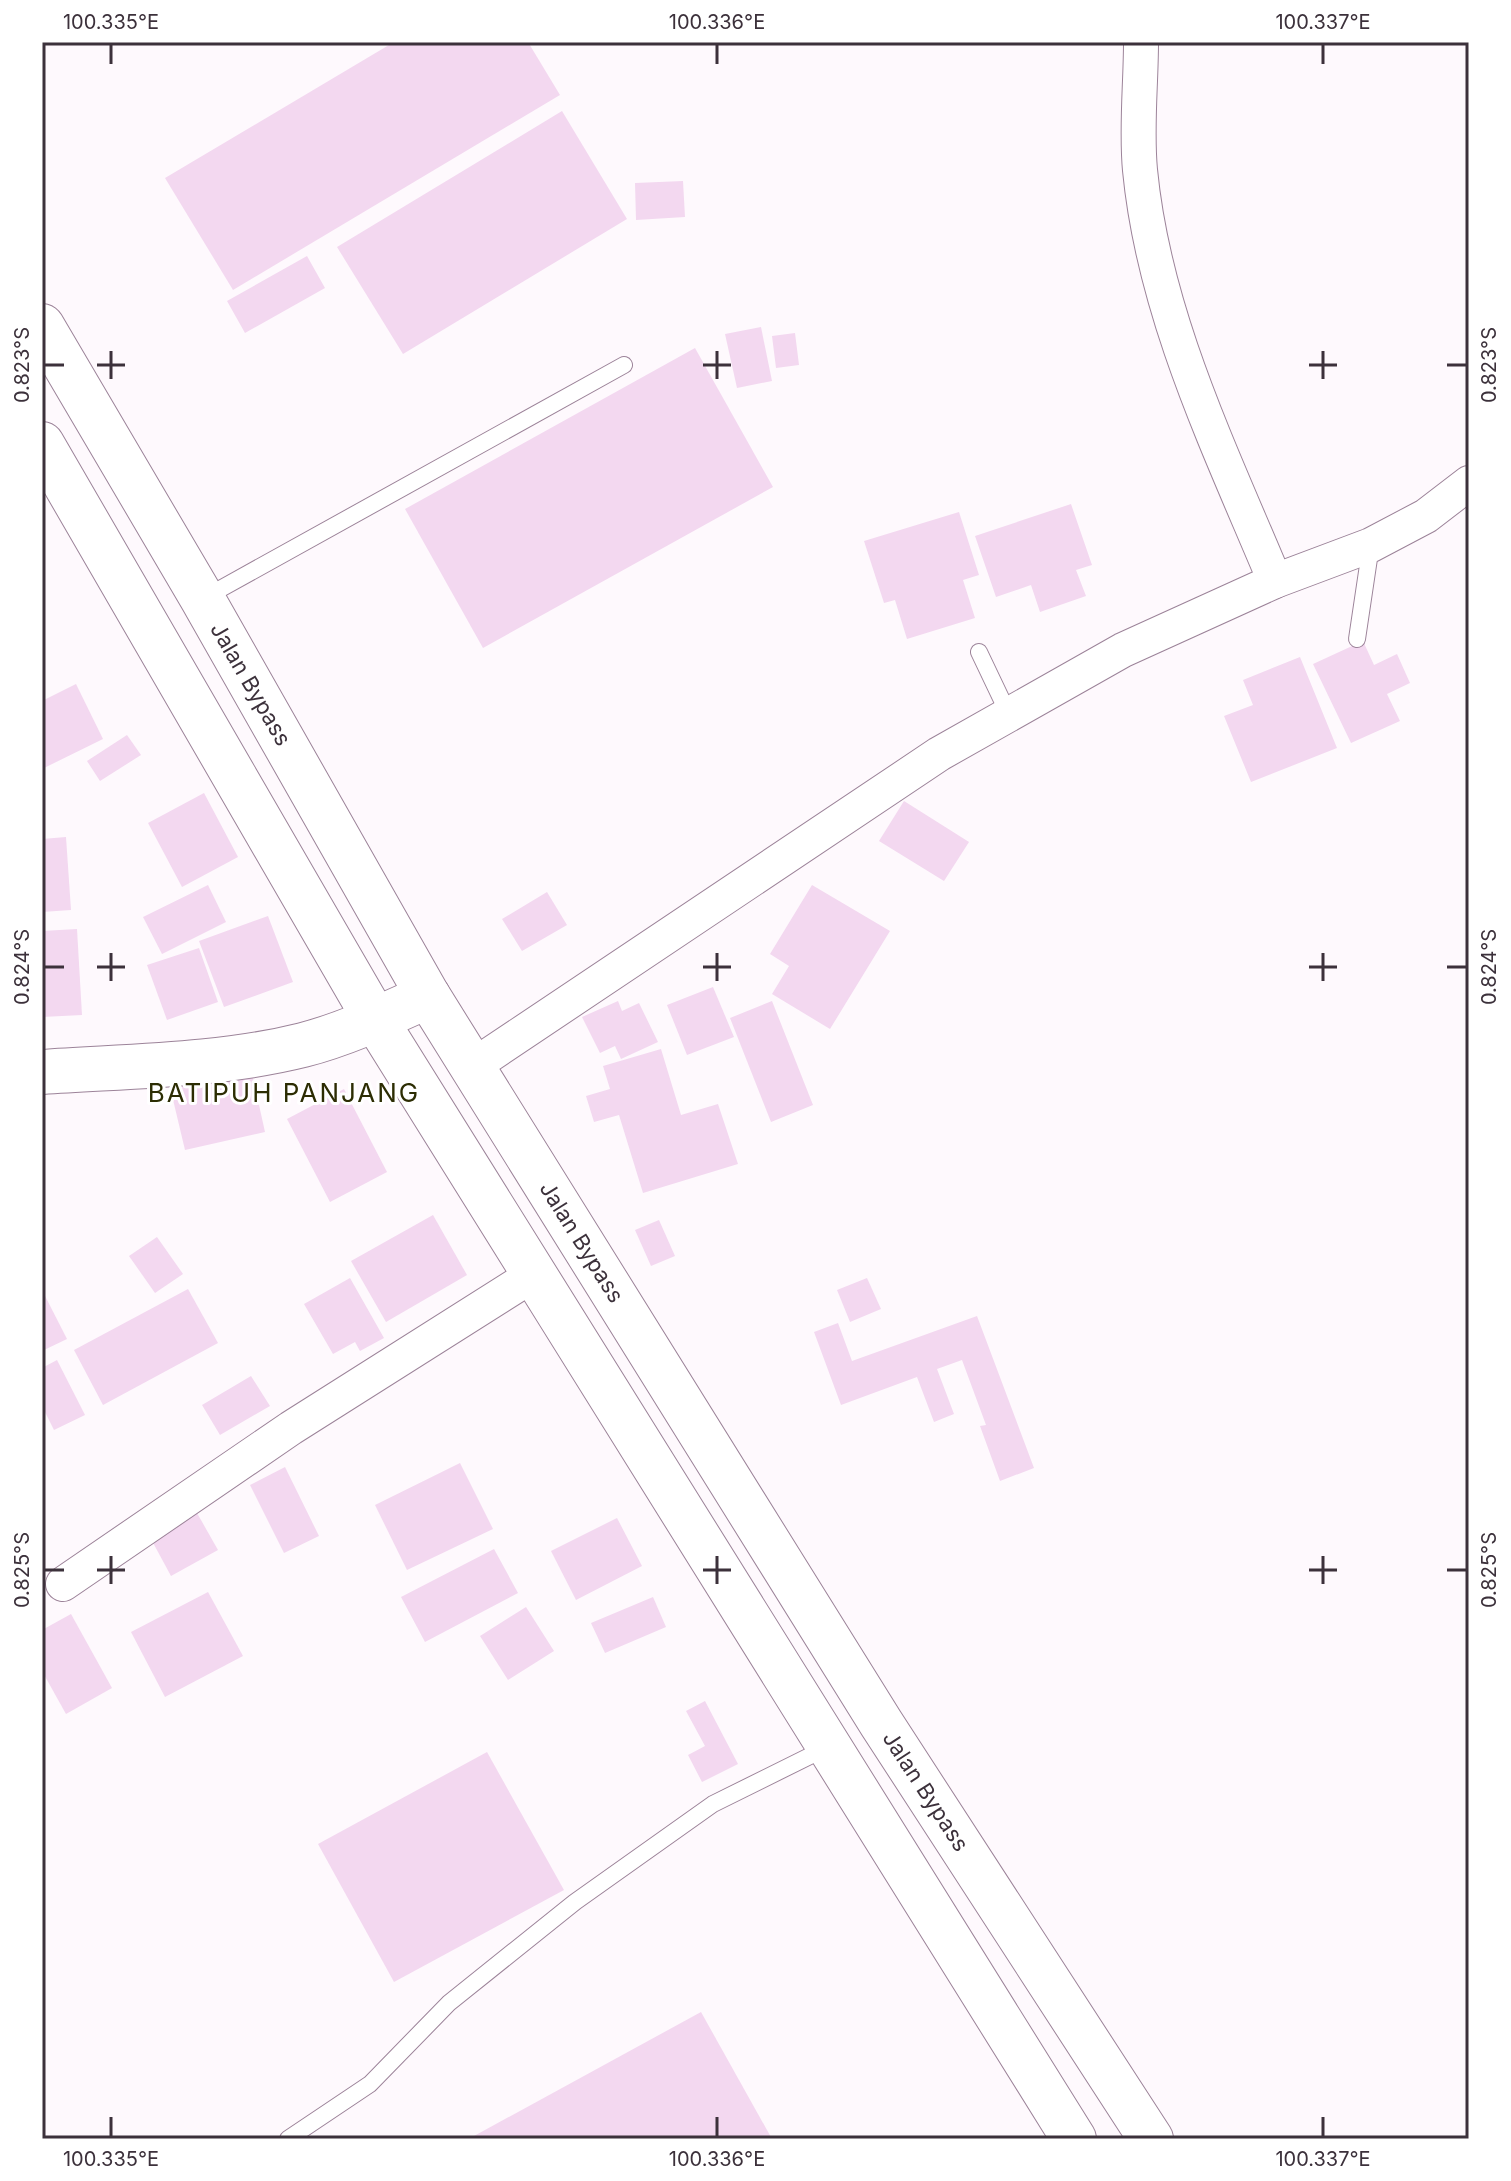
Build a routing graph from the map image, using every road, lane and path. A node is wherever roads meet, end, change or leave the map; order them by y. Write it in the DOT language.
graph roads {
  1 [pos="1141,42"];
  2 [pos="42,326"];
  3 [pos="624,365"];
  4 [pos="49,469"];
  5 [pos="1469,483"];
  6 [pos="1371,545"];
  7 [pos="1275,581"];
  8 [pos="202,598"];
  9 [pos="1357,639"];
  10 [pos="979,652"];
  11 [pos="1009,715"];
  12 [pos="428,996"];
  13 [pos="375,1019"];
  14 [pos="473,1066"];
  15 [pos="42,1072"];
  16 [pos="536,1273"];
  17 [pos="63,1584"];
  18 [pos="829,1746"];
  19 [pos="288,2139"];
  20 [pos="1074,2139"];
  21 [pos="1151,2139"];
  1 -- 7 [label="street"];
  2 -- 8 [label="main road, Jalan Bypass"];
  3 -- 8 [label="lane"];
  4 -- 13 [label="main road"];
  5 -- 6 [label="street"];
  6 -- 7 [label="street"];
  6 -- 9 [label="lane"];
  7 -- 11 [label="street"];
  8 -- 12 [label="main road, Jalan Bypass"];
  10 -- 11 [label="lane"];
  11 -- 14 [label="street"];
  12 -- 13 [label="main road"];
  12 -- 14 [label="main road, Jalan Bypass"];
  13 -- 15 [label="main road"];
  13 -- 16 [label="main road"];
  14 -- 21 [label="main road, Jalan Bypass"];
  16 -- 17 [label="street"];
  16 -- 18 [label="main road"];
  18 -- 19 [label="lane"];
  18 -- 20 [label="main road"];
}
